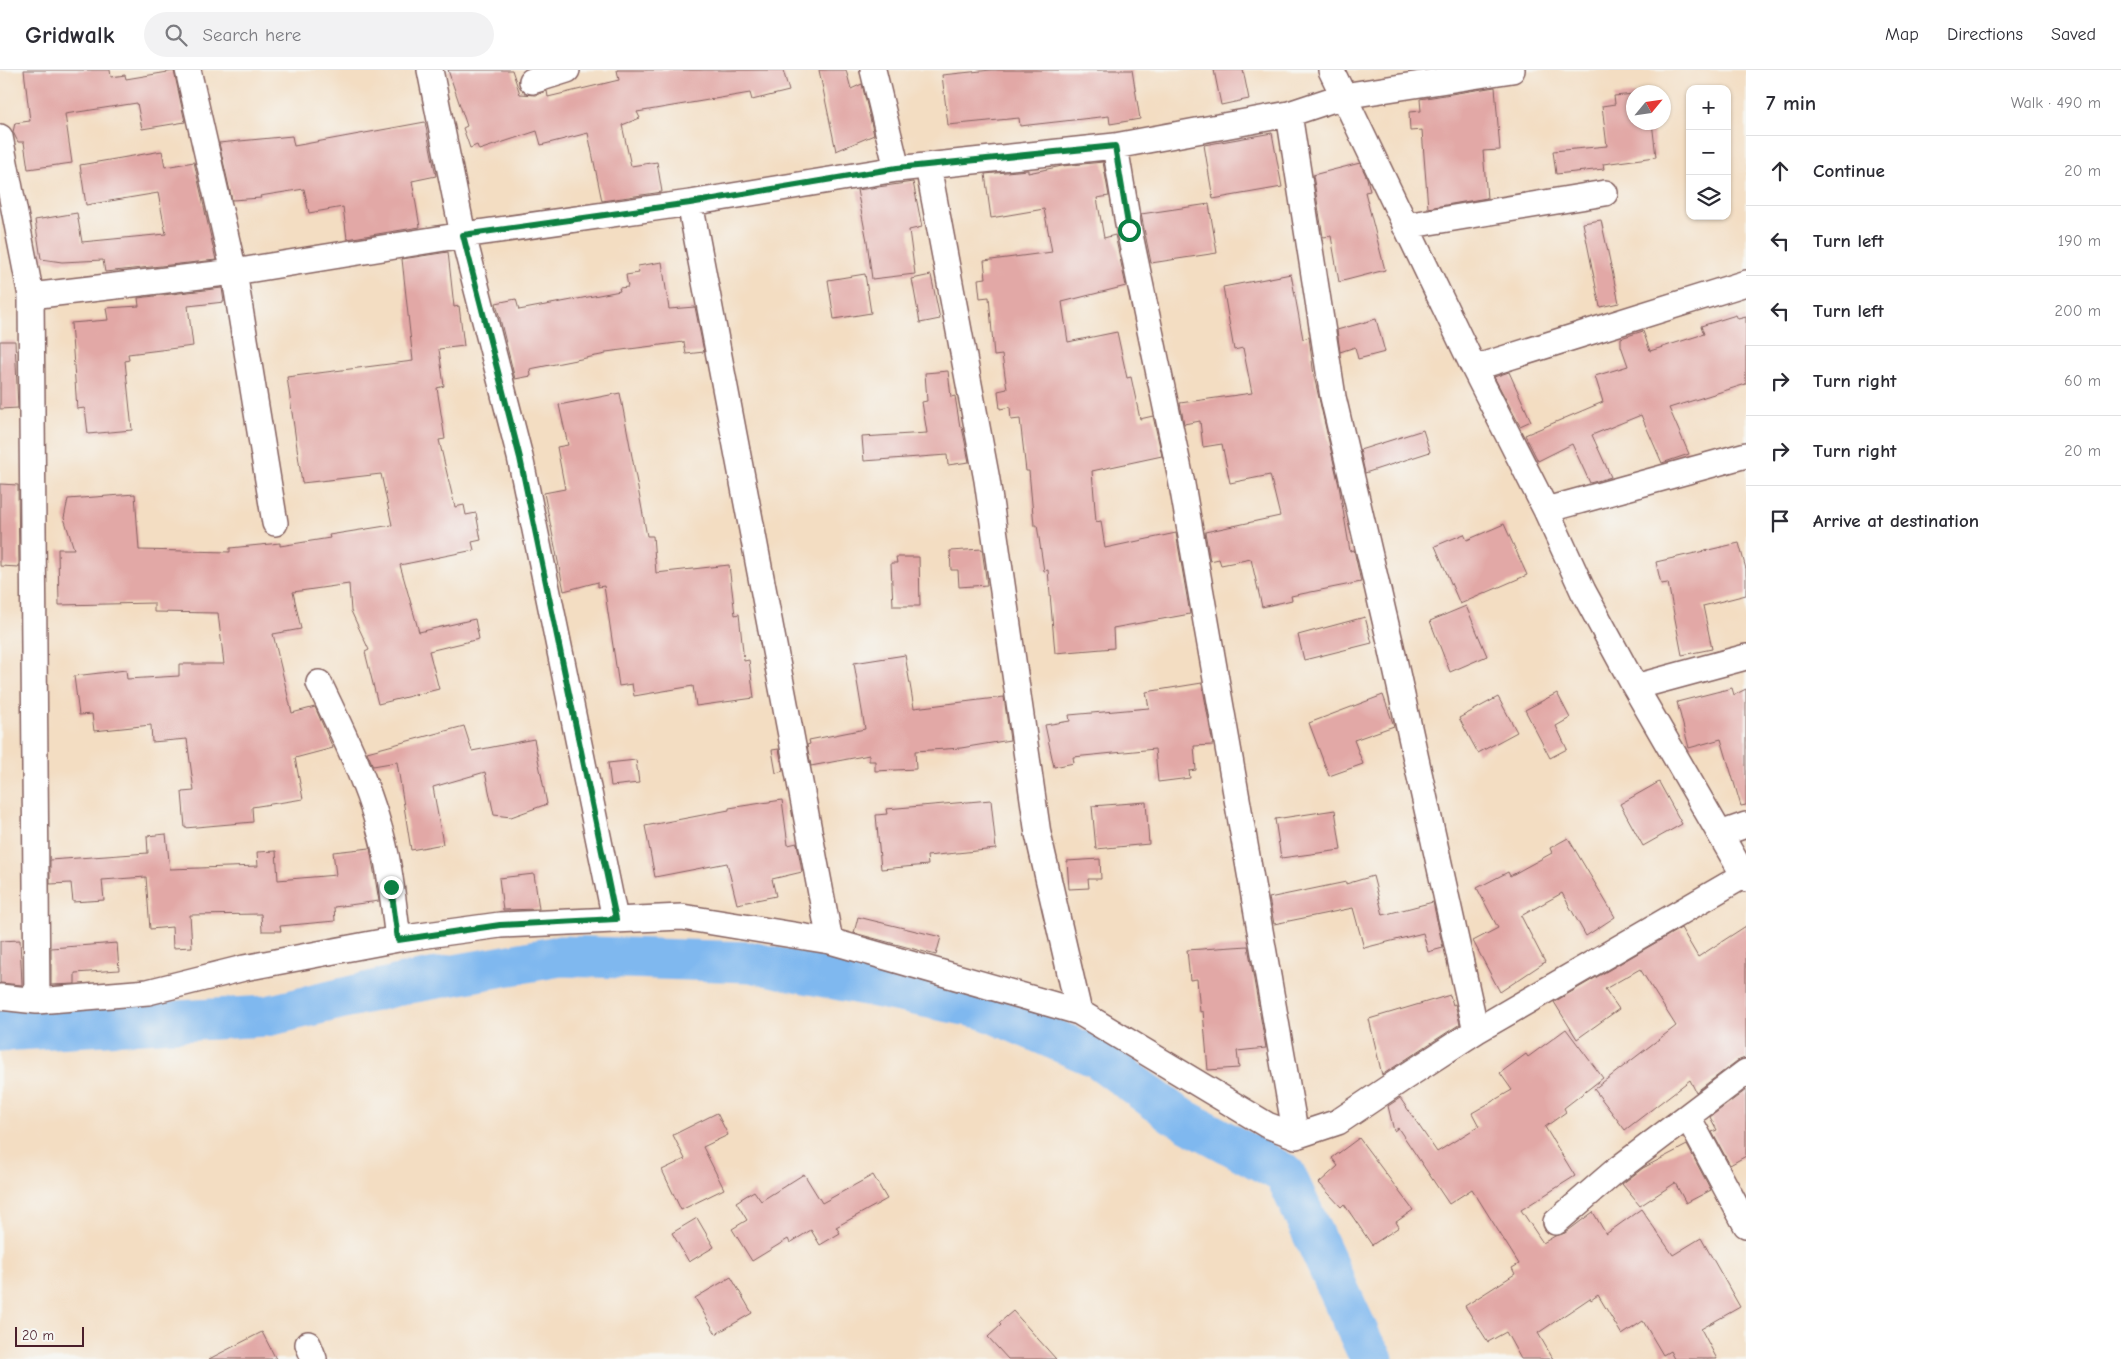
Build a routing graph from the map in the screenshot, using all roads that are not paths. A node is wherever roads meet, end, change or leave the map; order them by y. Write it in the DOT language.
graph roads {
  1 [pos="188,70"];
  2 [pos="430,70"];
  3 [pos="567,70"];
  4 [pos="873,70"];
  5 [pos="1331,70"];
  6 [pos="1512,70"];
  7 [pos="532,81"];
  8 [pos="1343,96"];
  9 [pos="1289,114"];
  10 [pos="0,138"];
  11 [pos="1115,146"];
  12 [pos="928,166"];
  13 [pos="897,168"];
  14 [pos="1605,193"];
  15 [pos="690,203"];
  16 [pos="1405,226"];
  17 [pos="463,235"];
  18 [pos="234,272"];
  19 [pos="1746,284"];
  20 [pos="32,296"];
  21 [pos="1474,368"];
  22 [pos="1746,455"];
  23 [pos="1546,510"];
  24 [pos="275,524"];
  25 [pos="1746,657"];
  26 [pos="318,683"];
  27 [pos="1635,687"];
  28 [pos="1746,825"];
  29 [pos="1720,834"];
  30 [pos="1745,878"];
  31 [pos="616,919"];
  32 [pos="398,940"];
  33 [pos="830,941"];
  34 [pos="0,997"];
  35 [pos="37,1000"];
  36 [pos="1079,1012"];
  37 [pos="1476,1031"];
  38 [pos="1746,1072"];
  39 [pos="1688,1117"];
  40 [pos="1296,1136"];
  41 [pos="1556,1222"];
  42 [pos="1746,1225"];
  1 -- 18 [label="street"];
  2 -- 17 [label="street"];
  3 -- 7 [label="street"];
  4 -- 13 [label="street"];
  5 -- 8 [label="street"];
  6 -- 8 [label="street"];
  8 -- 9 [label="street"];
  8 -- 16 [label="street"];
  9 -- 11 [label="street"];
  9 -- 37 [label="street"];
  10 -- 20 [label="street"];
  11 -- 12 [label="street"];
  11 -- 40 [label="street"];
  12 -- 13 [label="street"];
  12 -- 36 [label="street"];
  13 -- 15 [label="street"];
  14 -- 16 [label="street"];
  15 -- 17 [label="street"];
  15 -- 33 [label="street"];
  16 -- 21 [label="street"];
  17 -- 18 [label="street"];
  17 -- 31 [label="street"];
  18 -- 20 [label="street"];
  18 -- 24 [label="street"];
  19 -- 21 [label="street"];
  20 -- 35 [label="street"];
  21 -- 23 [label="street"];
  22 -- 23 [label="street"];
  23 -- 27 [label="street"];
  25 -- 27 [label="street"];
  26 -- 32 [label="street"];
  27 -- 29 [label="street"];
  28 -- 29 [label="street"];
  29 -- 30 [label="street"];
  30 -- 37 [label="street"];
  31 -- 32 [label="street"];
  31 -- 33 [label="street"];
  32 -- 35 [label="street"];
  33 -- 36 [label="street"];
  34 -- 35 [label="street"];
  36 -- 40 [label="street"];
  37 -- 40 [label="street"];
  38 -- 39 [label="street"];
  39 -- 41 [label="street"];
  39 -- 42 [label="street"];
}
